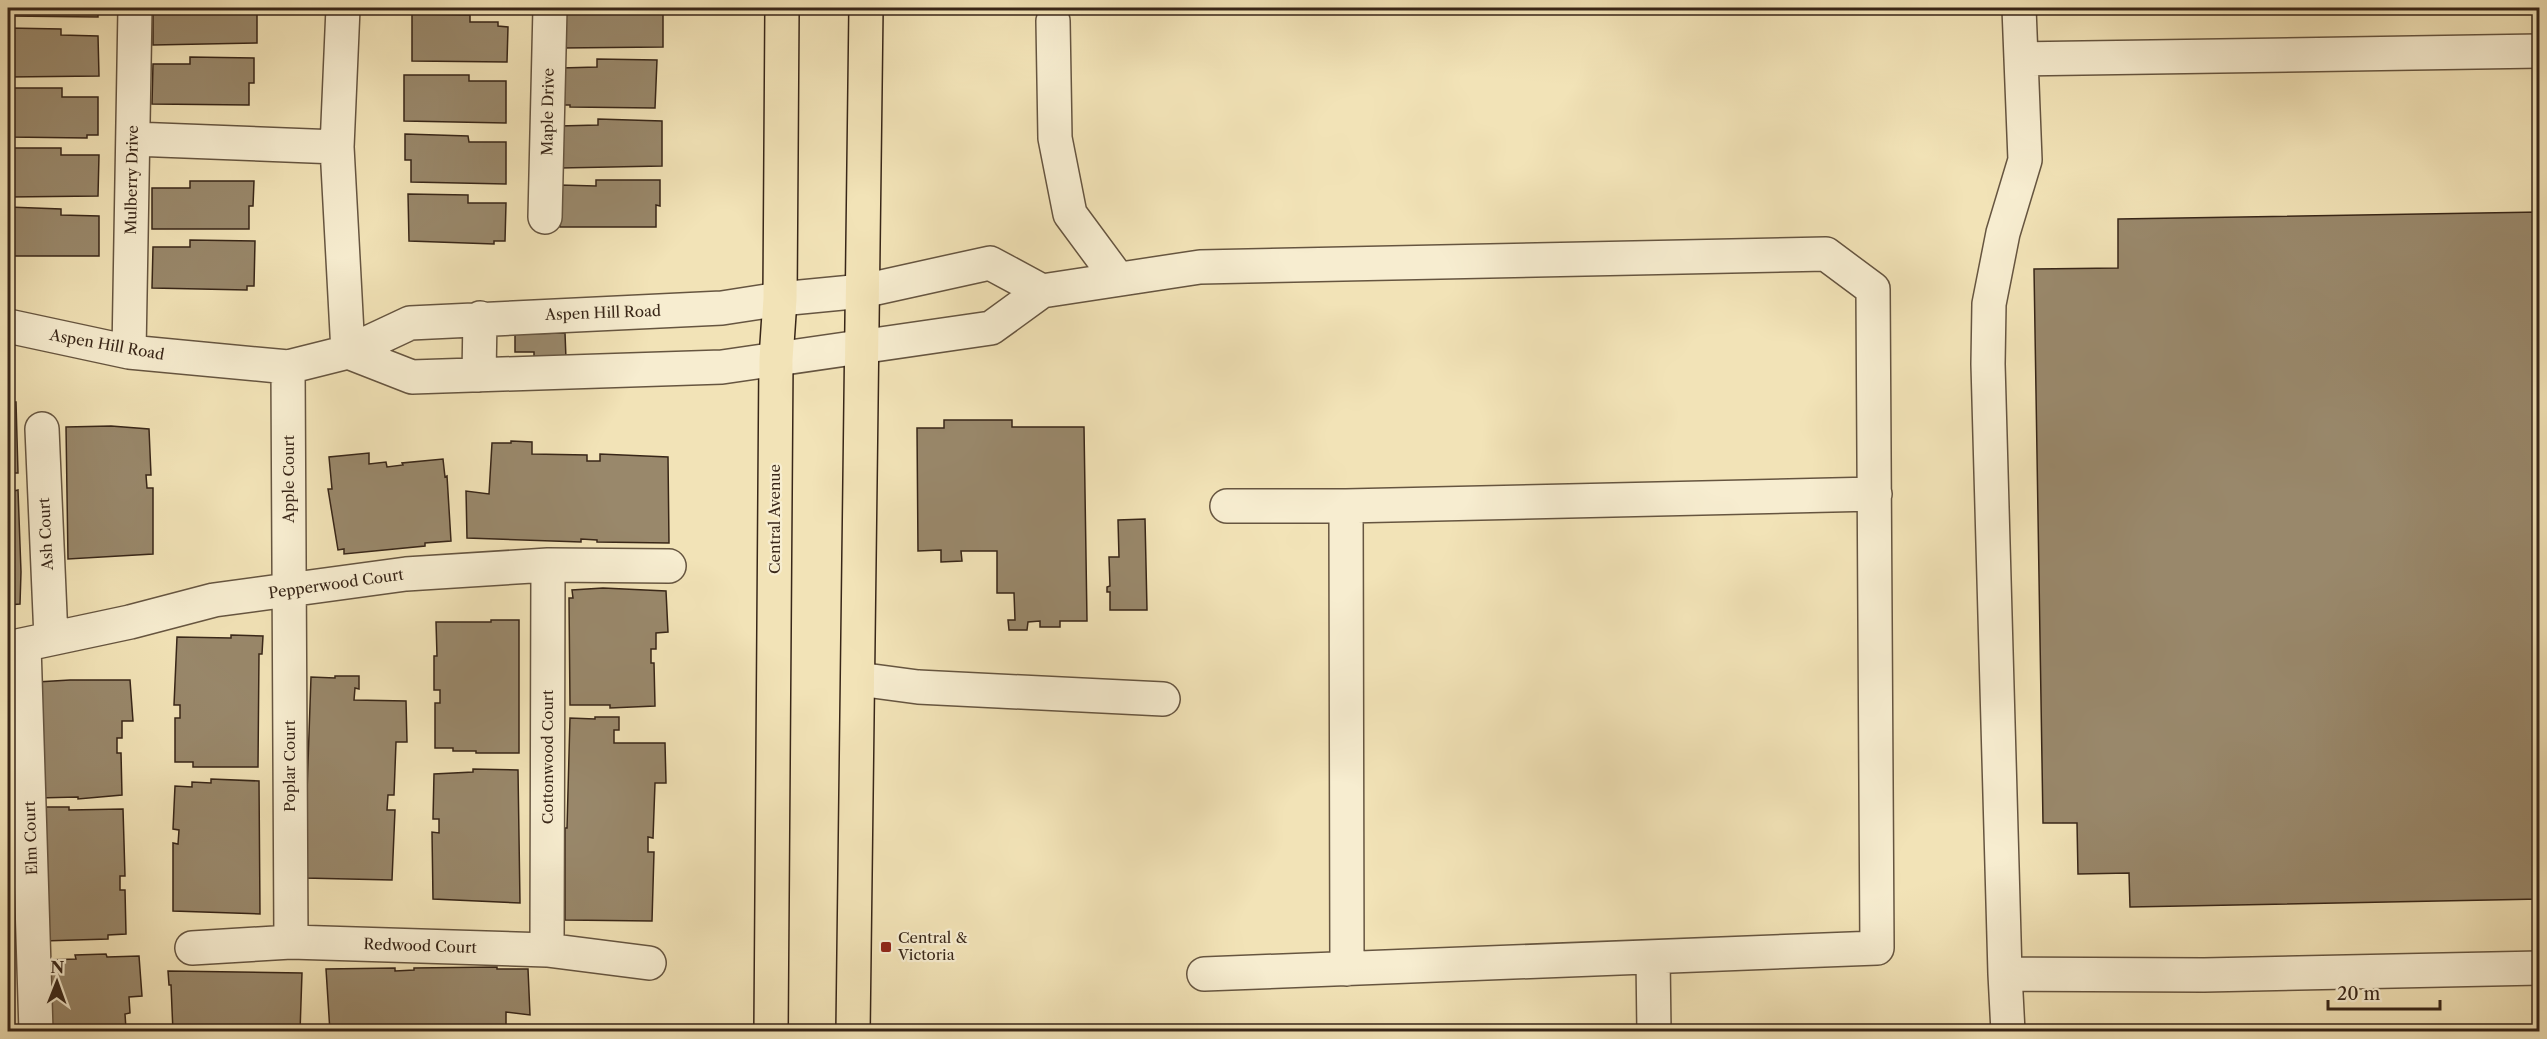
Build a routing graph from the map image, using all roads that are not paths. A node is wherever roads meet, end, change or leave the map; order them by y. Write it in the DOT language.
graph roads {
  1 [pos="135,8"];
  2 [pos="343,8"];
  3 [pos="550,8"];
  4 [pos="782,8"];
  5 [pos="867,8"];
  6 [pos="2019,8"];
  7 [pos="1053,21"];
  8 [pos="2540,51"];
  9 [pos="2021,59"];
  10 [pos="132,139"];
  11 [pos="337,147"];
  12 [pos="545,217"];
  13 [pos="1118,279"];
  14 [pos="863,291"];
  15 [pos="1042,291"];
  16 [pos="780,299"];
  17 [pos="480,318"];
  18 [pos="8,326"];
  19 [pos="861,348"];
  20 [pos="129,352"];
  21 [pos="348,352"];
  22 [pos="777,359"];
  23 [pos="288,367"];
  24 [pos="479,375"];
  25 [pos="42,429"];
  26 [pos="1875,494"];
  27 [pos="1227,506"];
  28 [pos="1346,507"];
  29 [pos="548,565"];
  30 [pos="669,566"];
  31 [pos="289,591"];
  32 [pos="28,644"];
  33 [pos="858,679"];
  34 [pos="1163,699"];
  35 [pos="291,942"];
  36 [pos="21,946"];
  37 [pos="192,948"];
  38 [pos="547,950"];
  39 [pos="1653,957"];
  40 [pos="649,963"];
  41 [pos="2540,968"];
  42 [pos="1347,969"];
  43 [pos="1204,974"];
  44 [pos="2005,975"];
  45 [pos="36,1032"];
  46 [pos="771,1032"];
  47 [pos="853,1032"];
  48 [pos="1654,1032"];
  49 [pos="2008,1032"];
  1 -- 10 [label="street, Mulberry Drive"];
  2 -- 11 [label="street"];
  3 -- 12 [label="street, Maple Drive"];
  4 -- 16 [label="main road, Central Avenue"];
  5 -- 14 [label="main road"];
  6 -- 9 [label="street"];
  7 -- 13 [label="street"];
  8 -- 9 [label="street"];
  9 -- 44 [label="street"];
  10 -- 11 [label="street"];
  10 -- 20 [label="street, Mulberry Drive"];
  11 -- 21 [label="street"];
  13 -- 15 [label="street"];
  13 -- 26 [label="street"];
  14 -- 15 [label="street, Aspen Hill Road"];
  14 -- 16 [label="street, Aspen Hill Road"];
  14 -- 19 [label="main road"];
  15 -- 19 [label="street"];
  16 -- 17 [label="street, Aspen Hill Road"];
  16 -- 22 [label="main road, Central Avenue"];
  17 -- 21 [label="street, Aspen Hill Road"];
  17 -- 24 [label="street"];
  18 -- 20 [label="street, Aspen Hill Road"];
  19 -- 22 [label="street"];
  19 -- 33 [label="main road"];
  20 -- 23 [label="street, Aspen Hill Road"];
  21 -- 23 [label="street, Aspen Hill Road"];
  21 -- 24 [label="street"];
  22 -- 24 [label="street"];
  22 -- 46 [label="main road, Central Avenue"];
  23 -- 31 [label="street, Apple Court"];
  25 -- 32 [label="street, Ash Court"];
  26 -- 28 [label="street"];
  26 -- 39 [label="street"];
  27 -- 28 [label="street"];
  28 -- 42 [label="street"];
  29 -- 30 [label="street, Pepperwood Court"];
  29 -- 31 [label="street, Pepperwood Court"];
  29 -- 38 [label="street, Cottonwood Court"];
  31 -- 32 [label="street, Pepperwood Court"];
  31 -- 35 [label="street, Poplar Court"];
  32 -- 36 [label="street, Elm Court"];
  33 -- 34 [label="street"];
  33 -- 47 [label="main road"];
  35 -- 37 [label="street, Redwood Court"];
  35 -- 38 [label="street, Redwood Court"];
  36 -- 45 [label="street, Elm Court"];
  38 -- 40 [label="street, Redwood Court"];
  39 -- 42 [label="street"];
  39 -- 48 [label="street"];
  41 -- 44 [label="street"];
  42 -- 43 [label="street"];
  44 -- 49 [label="street"];
}
